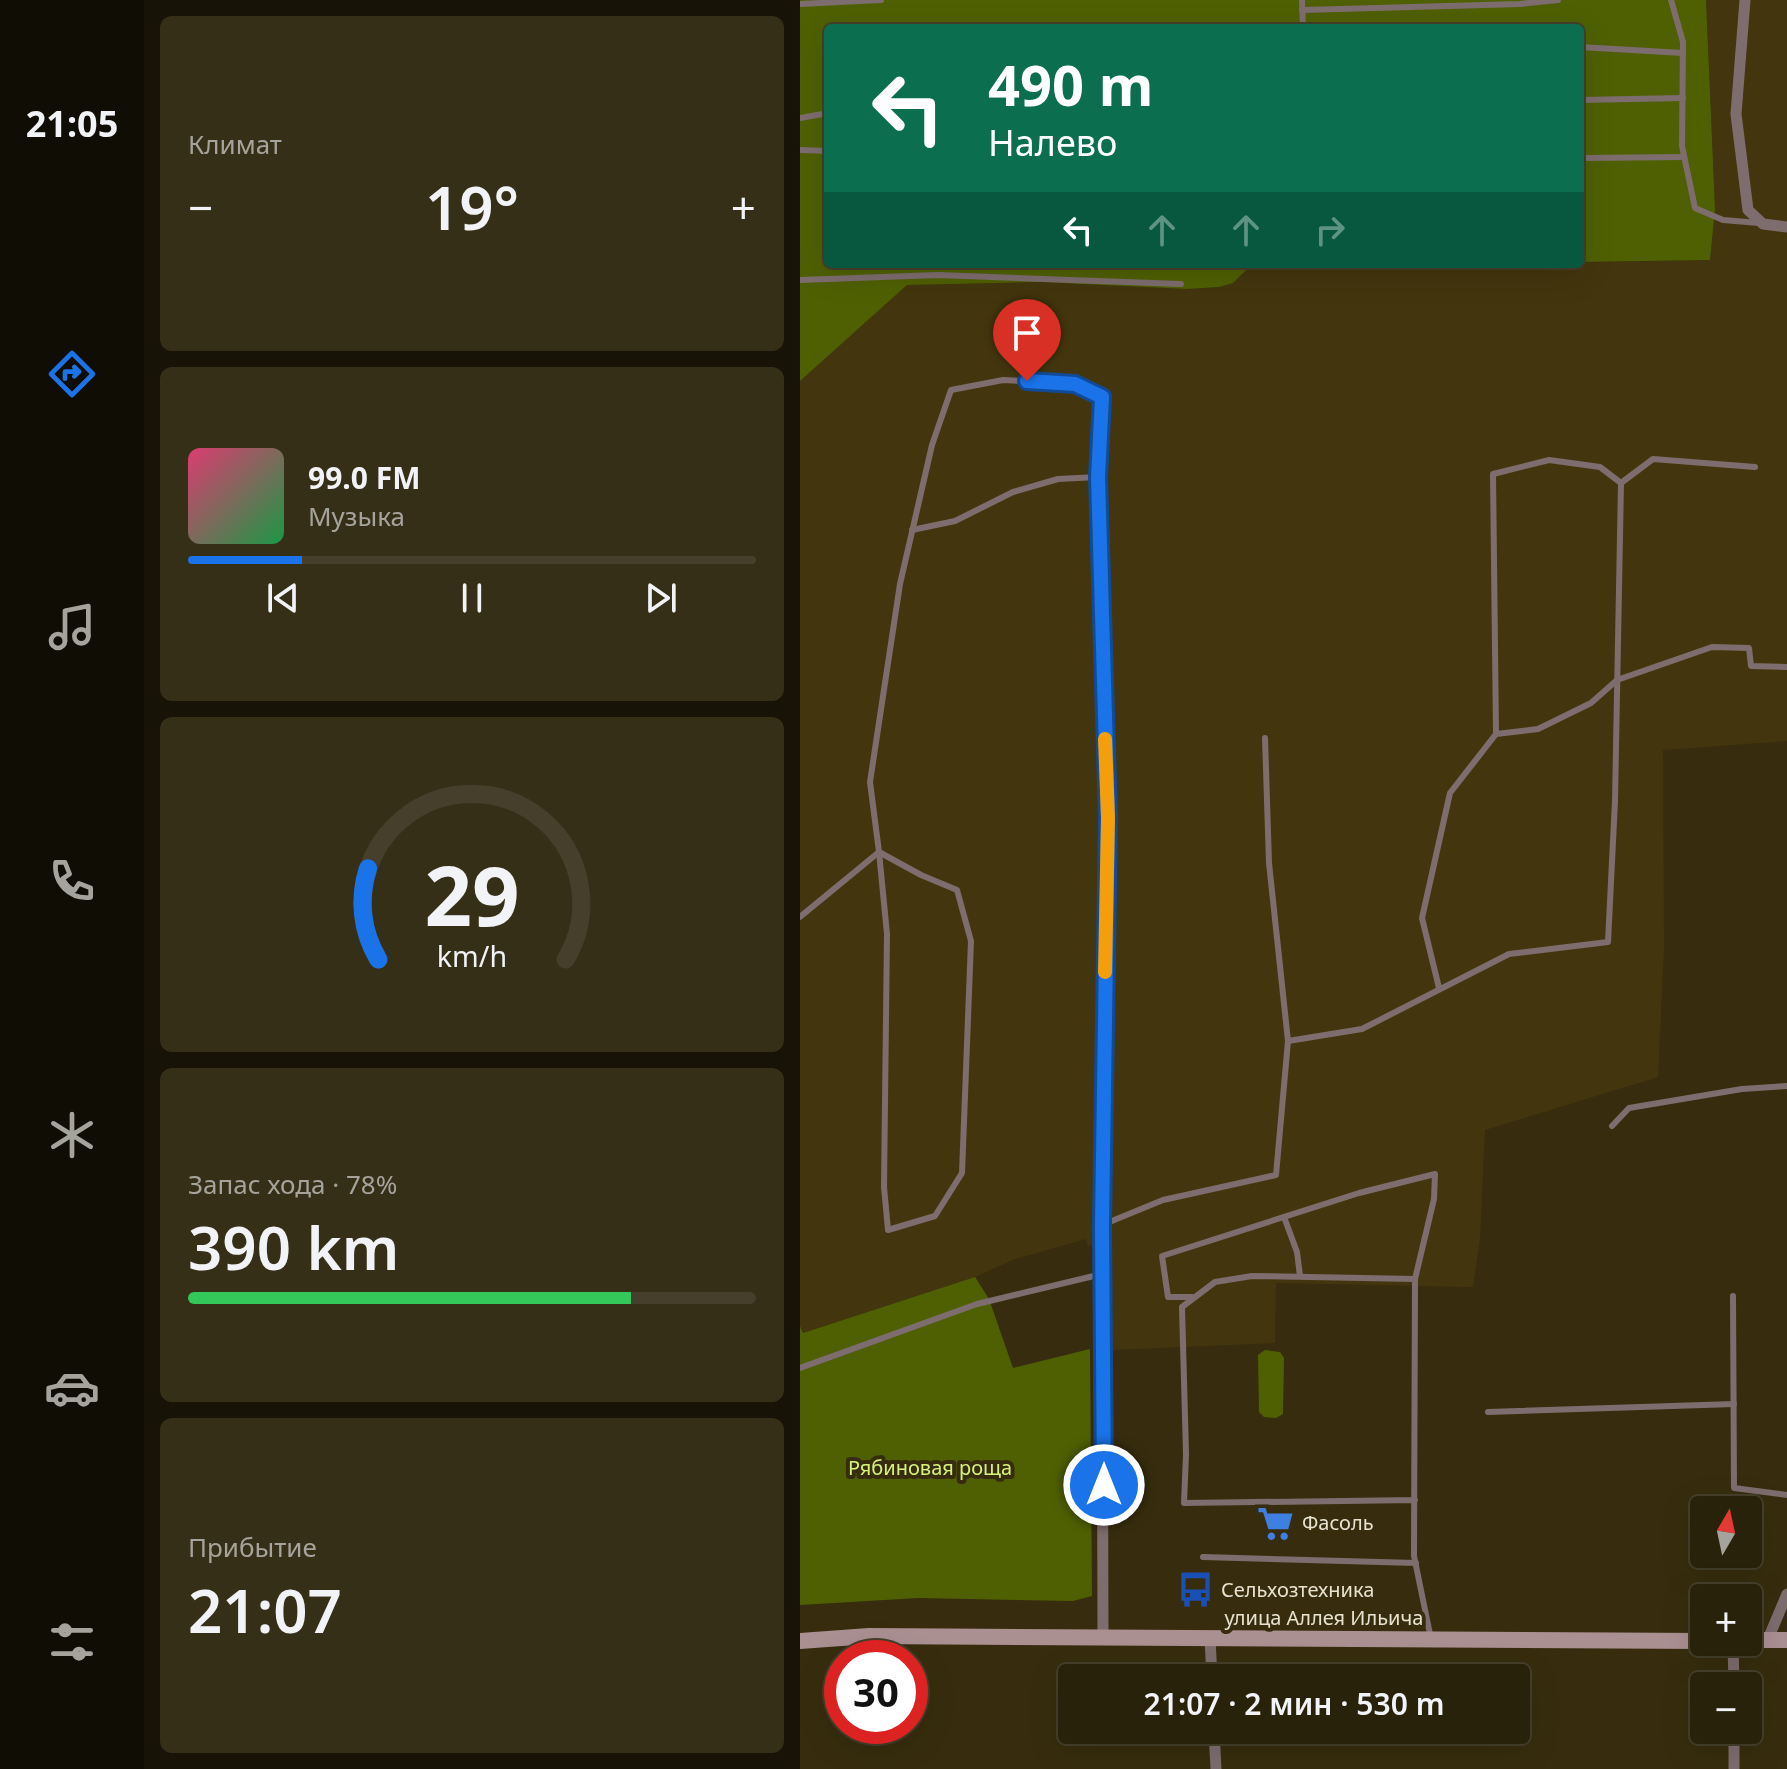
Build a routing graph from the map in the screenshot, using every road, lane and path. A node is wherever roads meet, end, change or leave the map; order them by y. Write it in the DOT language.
graph roads {
  1 [pos="881,0"];
  2 [pos="1302,0"];
  3 [pos="1558,0"];
  4 [pos="1671,0"];
  5 [pos="1745,0"];
  6 [pos="800,4"];
  7 [pos="1302,10"];
  8 [pos="1303,24"];
  9 [pos="1584,47"];
  10 [pos="1683,53"];
  11 [pos="1683,98"];
  12 [pos="1584,100"];
  13 [pos="824,114"];
  14 [pos="800,118"];
  15 [pos="800,150"];
  16 [pos="824,151"];
  17 [pos="1684,157"];
  18 [pos="1584,158"];
  19 [pos="1763,224"];
  20 [pos="1787,227"];
  21 [pos="800,280"];
  22 [pos="1181,284"];
  23 [pos="1755,467"];
  24 [pos="1098,477"];
  25 [pos="1621,483"];
  26 [pos="912,530"];
  27 [pos="1787,667"];
  28 [pos="1617,680"];
  29 [pos="1496,734"];
  30 [pos="1265,738"];
  31 [pos="879,852"];
  32 [pos="800,917"];
  33 [pos="1439,988"];
  34 [pos="1288,1041"];
  35 [pos="1787,1086"];
  36 [pos="1612,1126"];
  37 [pos="1284,1217"];
  38 [pos="1102,1225"];
  39 [pos="1102,1242"];
  40 [pos="1103,1274"];
  41 [pos="1300,1276"];
  42 [pos="1415,1279"];
  43 [pos="1733,1296"];
  44 [pos="1195,1297"];
  45 [pos="800,1368"];
  46 [pos="1734,1404"];
  47 [pos="1488,1412"];
  48 [pos="1787,1495"];
  49 [pos="1415,1500"];
  50 [pos="1203,1557"];
  51 [pos="1416,1563"];
  52 [pos="1787,1594"];
  53 [pos="1103,1637"];
  54 [pos="1210,1638"];
  55 [pos="1431,1639"];
  56 [pos="1762,1639"];
  57 [pos="1768,1639"];
  58 [pos="1787,1640"];
  59 [pos="800,1641"];
  60 [pos="1690,1641"];
  61 [pos="1211,1664"];
  62 [pos="1215,1744"];
  63 [pos="1734,1744"];
  64 [pos="1216,1769"];
  65 [pos="1734,1769"];
  1 -- 6 [label="lane"];
  2 -- 7 [label="lane"];
  3 -- 7 [label="lane"];
  4 -- 10 [label="lane"];
  5 -- 19 [label="street"];
  7 -- 8 [label="lane"];
  9 -- 10 [label="lane"];
  10 -- 11 [label="lane"];
  11 -- 12 [label="lane"];
  11 -- 17 [label="lane"];
  13 -- 14 [label="lane"];
  15 -- 16 [label="lane"];
  17 -- 18 [label="lane"];
  17 -- 19 [label="lane"];
  19 -- 20 [label="street"];
  21 -- 22 [label="lane"];
  23 -- 25 [label="lane"];
  24 -- 26 [label="lane"];
  24 -- 26 [label="lane"];
  24 -- 38 [label="lane"];
  25 -- 28 [label="lane"];
  25 -- 29 [label="lane"];
  26 -- 31 [label="lane"];
  27 -- 28 [label="lane"];
  28 -- 29 [label="lane"];
  28 -- 33 [label="lane"];
  29 -- 33 [label="lane"];
  30 -- 34 [label="lane"];
  31 -- 31 [label="lane"];
  31 -- 32 [label="lane"];
  33 -- 34 [label="lane"];
  34 -- 38 [label="lane"];
  35 -- 36 [label="lane"];
  37 -- 41 [label="lane"];
  37 -- 42 [label="lane"];
  37 -- 44 [label="lane"];
  38 -- 39 [label="lane"];
  39 -- 40 [label="street"];
  40 -- 45 [label="lane"];
  40 -- 53 [label="street"];
  41 -- 42 [label="lane"];
  41 -- 44 [label="lane"];
  42 -- 49 [label="lane"];
  43 -- 46 [label="lane"];
  44 -- 49 [label="lane"];
  46 -- 47 [label="lane"];
  46 -- 48 [label="lane"];
  49 -- 51 [label="lane"];
  50 -- 51 [label="lane"];
  51 -- 55 [label="lane"];
  52 -- 57 [label="street"];
  53 -- 54 [label="main road, улица Аллея Ильича"];
  53 -- 59 [label="main road, улица Аллея Ильича"];
  54 -- 55 [label="main road, улица Аллея Ильича"];
  54 -- 61 [label="street"];
  55 -- 60 [label="main road, улица Аллея Ильича"];
  56 -- 57 [label="main road"];
  57 -- 58 [label="main road"];
  62 -- 64 [label="street"];
  63 -- 65 [label="street"];
}
